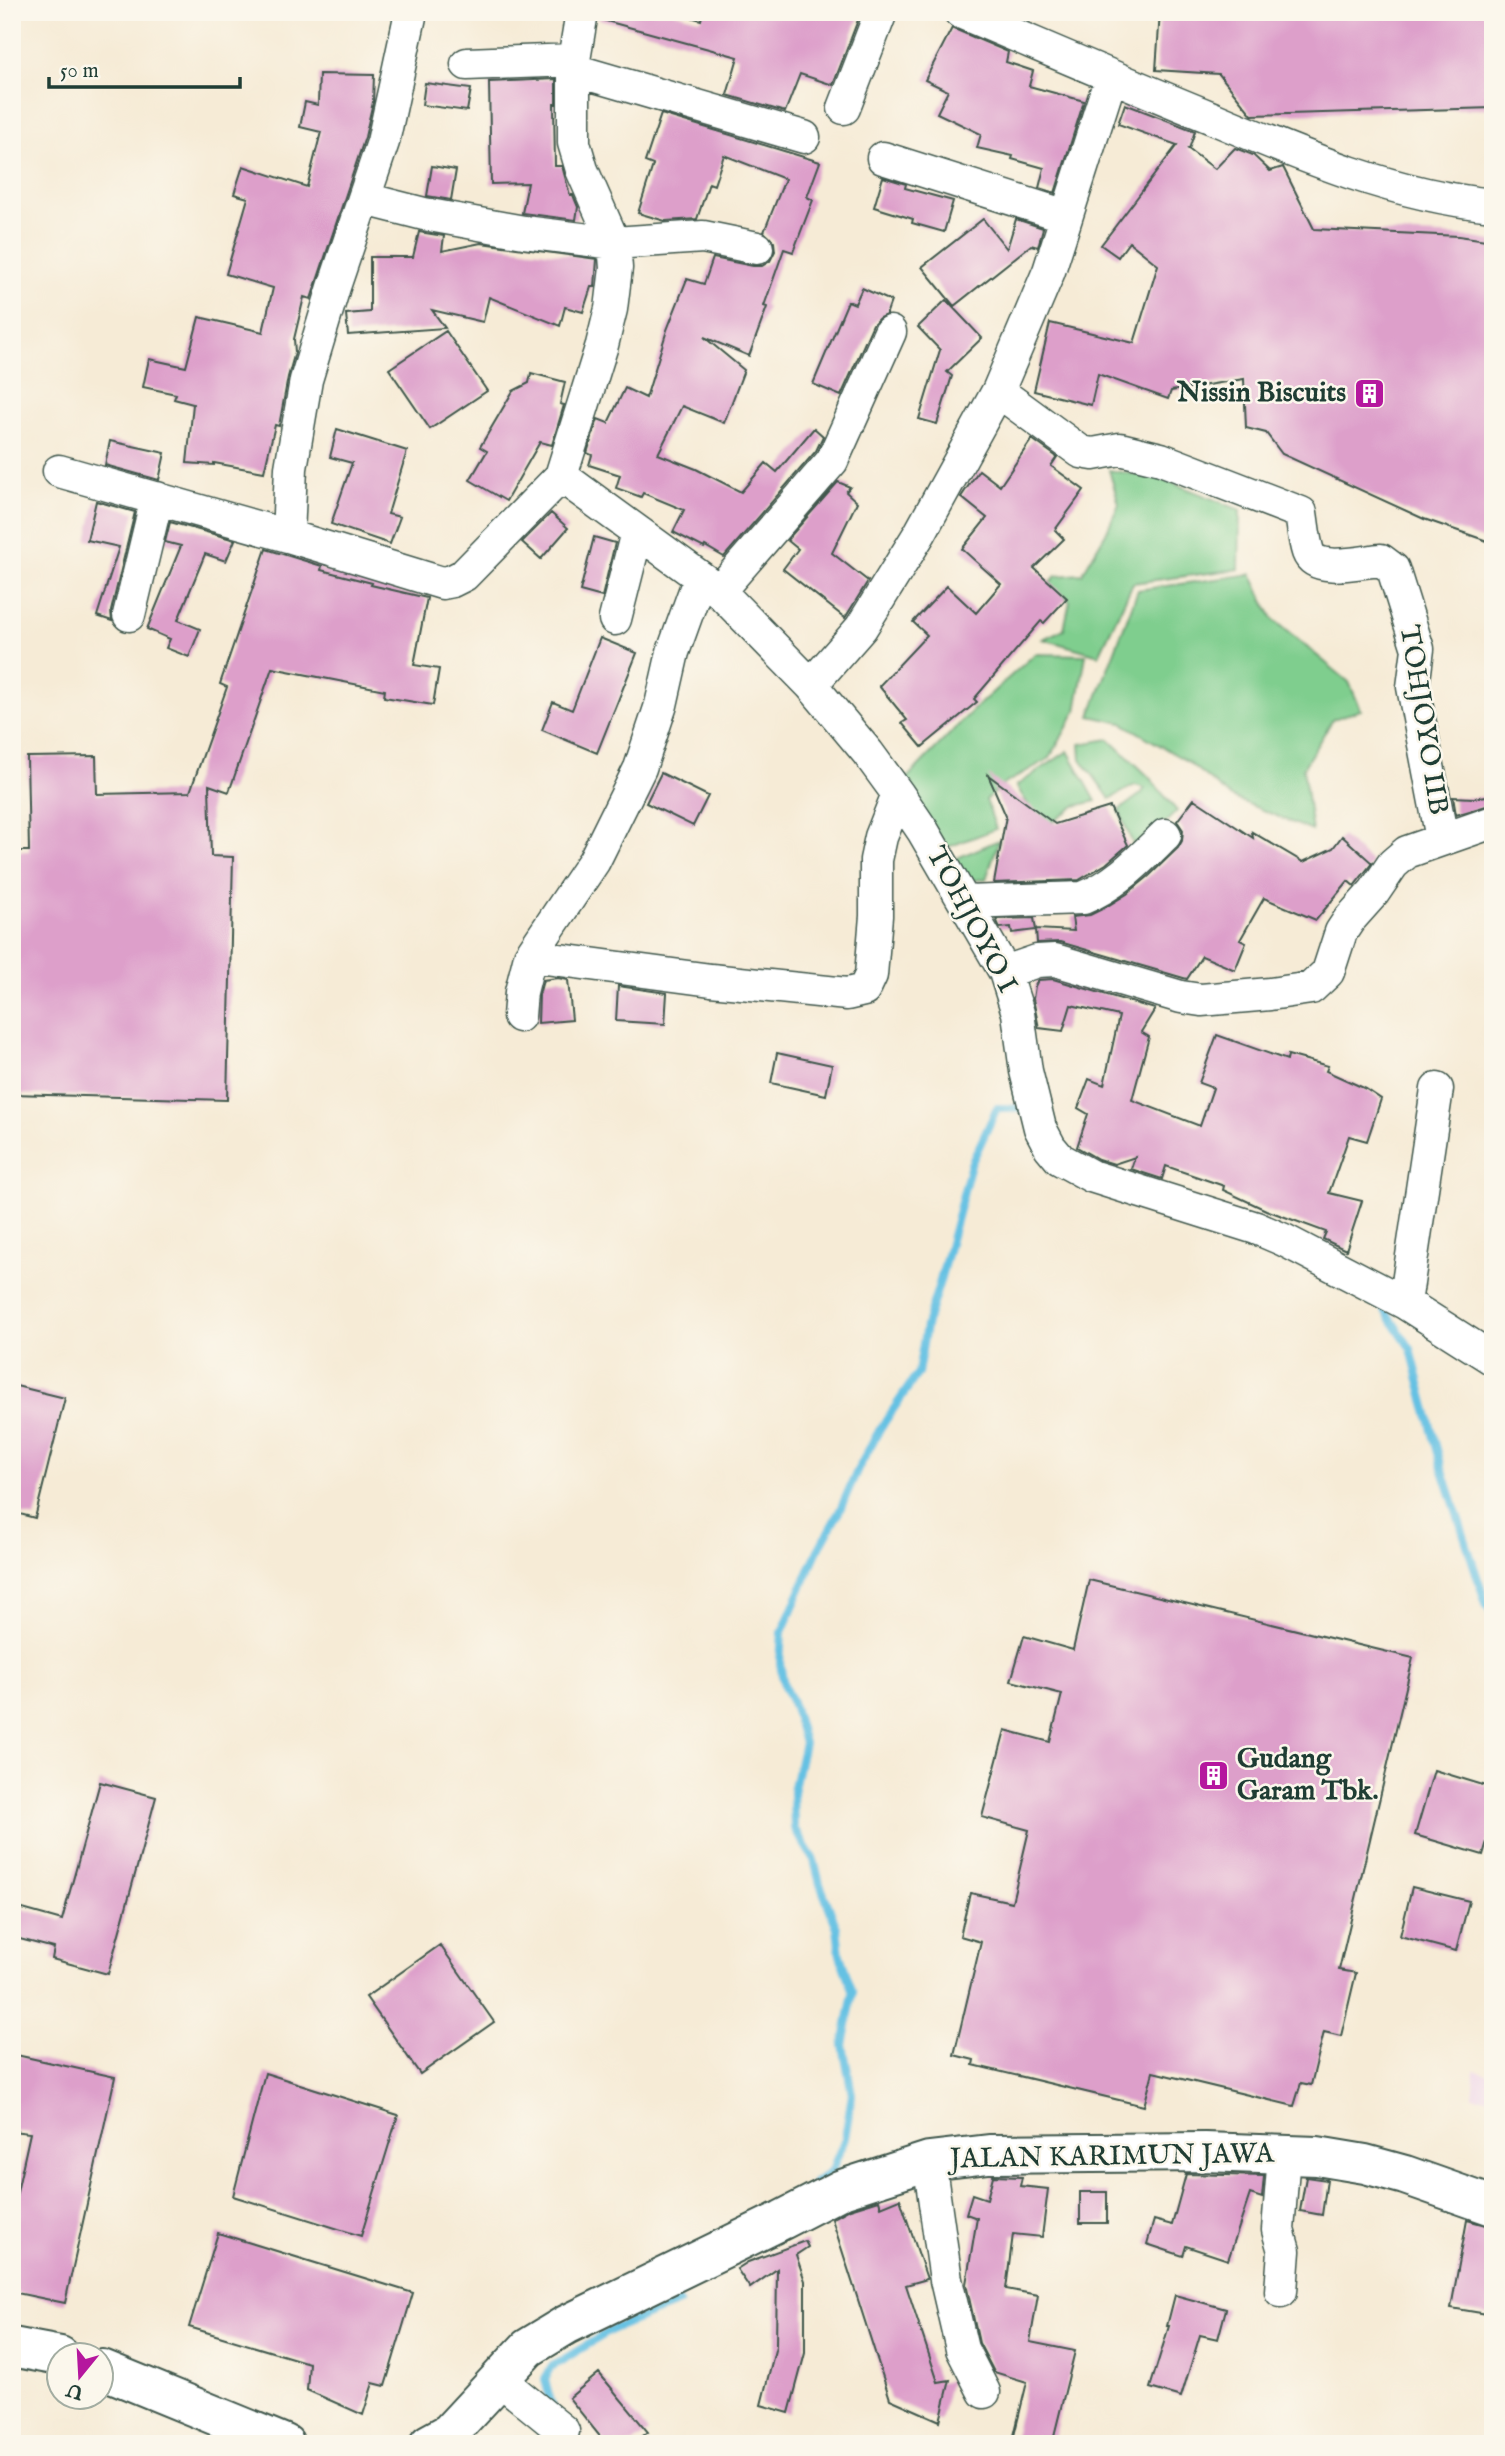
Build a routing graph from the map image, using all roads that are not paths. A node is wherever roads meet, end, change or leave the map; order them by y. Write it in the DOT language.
graph roads {
  1 [pos="411,12"];
  2 [pos="582,12"];
  3 [pos="881,12"];
  4 [pos="960,12"];
  5 [pos="467,64"];
  6 [pos="574,65"];
  7 [pos="1111,77"];
  8 [pos="844,108"];
  9 [pos="803,137"];
  10 [pos="883,158"];
  11 [pos="365,199"];
  12 [pos="1493,205"];
  13 [pos="1066,216"];
  14 [pos="614,243"];
  15 [pos="757,248"];
  16 [pos="890,332"];
  17 [pos="998,391"];
  18 [pos="59,471"];
  19 [pos="561,477"];
  20 [pos="157,498"];
  21 [pos="637,532"];
  22 [pos="288,536"];
  23 [pos="710,584"];
  24 [pos="129,615"];
  25 [pos="615,620"];
  26 [pos="811,685"];
  27 [pos="898,794"];
  28 [pos="1493,822"];
  29 [pos="1165,835"];
  30 [pos="1442,839"];
  31 [pos="965,902"];
  32 [pos="530,956"];
  33 [pos="1005,972"];
  34 [pos="519,1016"];
  35 [pos="1437,1089"];
  36 [pos="1405,1303"];
  37 [pos="1493,1359"];
  38 [pos="1284,2155"];
  39 [pos="929,2161"];
  40 [pos="1493,2206"];
  41 [pos="1281,2291"];
  42 [pos="12,2347"];
  43 [pos="46,2353"];
  44 [pos="116,2375"];
  45 [pos="499,2379"];
  46 [pos="984,2392"];
  47 [pos="568,2439"];
  48 [pos="285,2444"];
  49 [pos="429,2444"];
  1 -- 11 [label="street"];
  2 -- 6 [label="street"];
  3 -- 8 [label="street"];
  4 -- 7 [label="street"];
  5 -- 6 [label="street"];
  6 -- 9 [label="street"];
  6 -- 14 [label="street"];
  7 -- 12 [label="street"];
  7 -- 13 [label="street"];
  10 -- 13 [label="street"];
  11 -- 14 [label="street"];
  11 -- 22 [label="street"];
  13 -- 17 [label="street"];
  14 -- 15 [label="street"];
  14 -- 19 [label="street"];
  16 -- 23 [label="street"];
  17 -- 26 [label="street"];
  17 -- 30 [label="street, TOHJOYO IIB"];
  18 -- 20 [label="street"];
  19 -- 21 [label="street, TOHJOYO I"];
  19 -- 22 [label="street"];
  20 -- 22 [label="street"];
  20 -- 24 [label="street"];
  21 -- 23 [label="street, TOHJOYO I"];
  21 -- 25 [label="street"];
  23 -- 26 [label="street, TOHJOYO I"];
  23 -- 32 [label="street"];
  26 -- 27 [label="street, TOHJOYO I"];
  27 -- 31 [label="street, TOHJOYO I"];
  27 -- 32 [label="street"];
  28 -- 30 [label="street"];
  29 -- 31 [label="street"];
  30 -- 33 [label="street"];
  31 -- 33 [label="street, TOHJOYO I"];
  32 -- 34 [label="street"];
  33 -- 36 [label="street, TOHJOYO I"];
  35 -- 36 [label="street"];
  36 -- 37 [label="street, TOHJOYO I"];
  38 -- 39 [label="street, JALAN KARIMUN JAWA"];
  38 -- 40 [label="street, JALAN KARIMUN JAWA"];
  38 -- 41 [label="street"];
  39 -- 45 [label="street, JALAN KARIMUN JAWA"];
  39 -- 46 [label="street"];
  42 -- 43 [label="street"];
  44 -- 48 [label="street"];
  45 -- 47 [label="street"];
  45 -- 49 [label="street, JALAN KARIMUN JAWA"];
}
